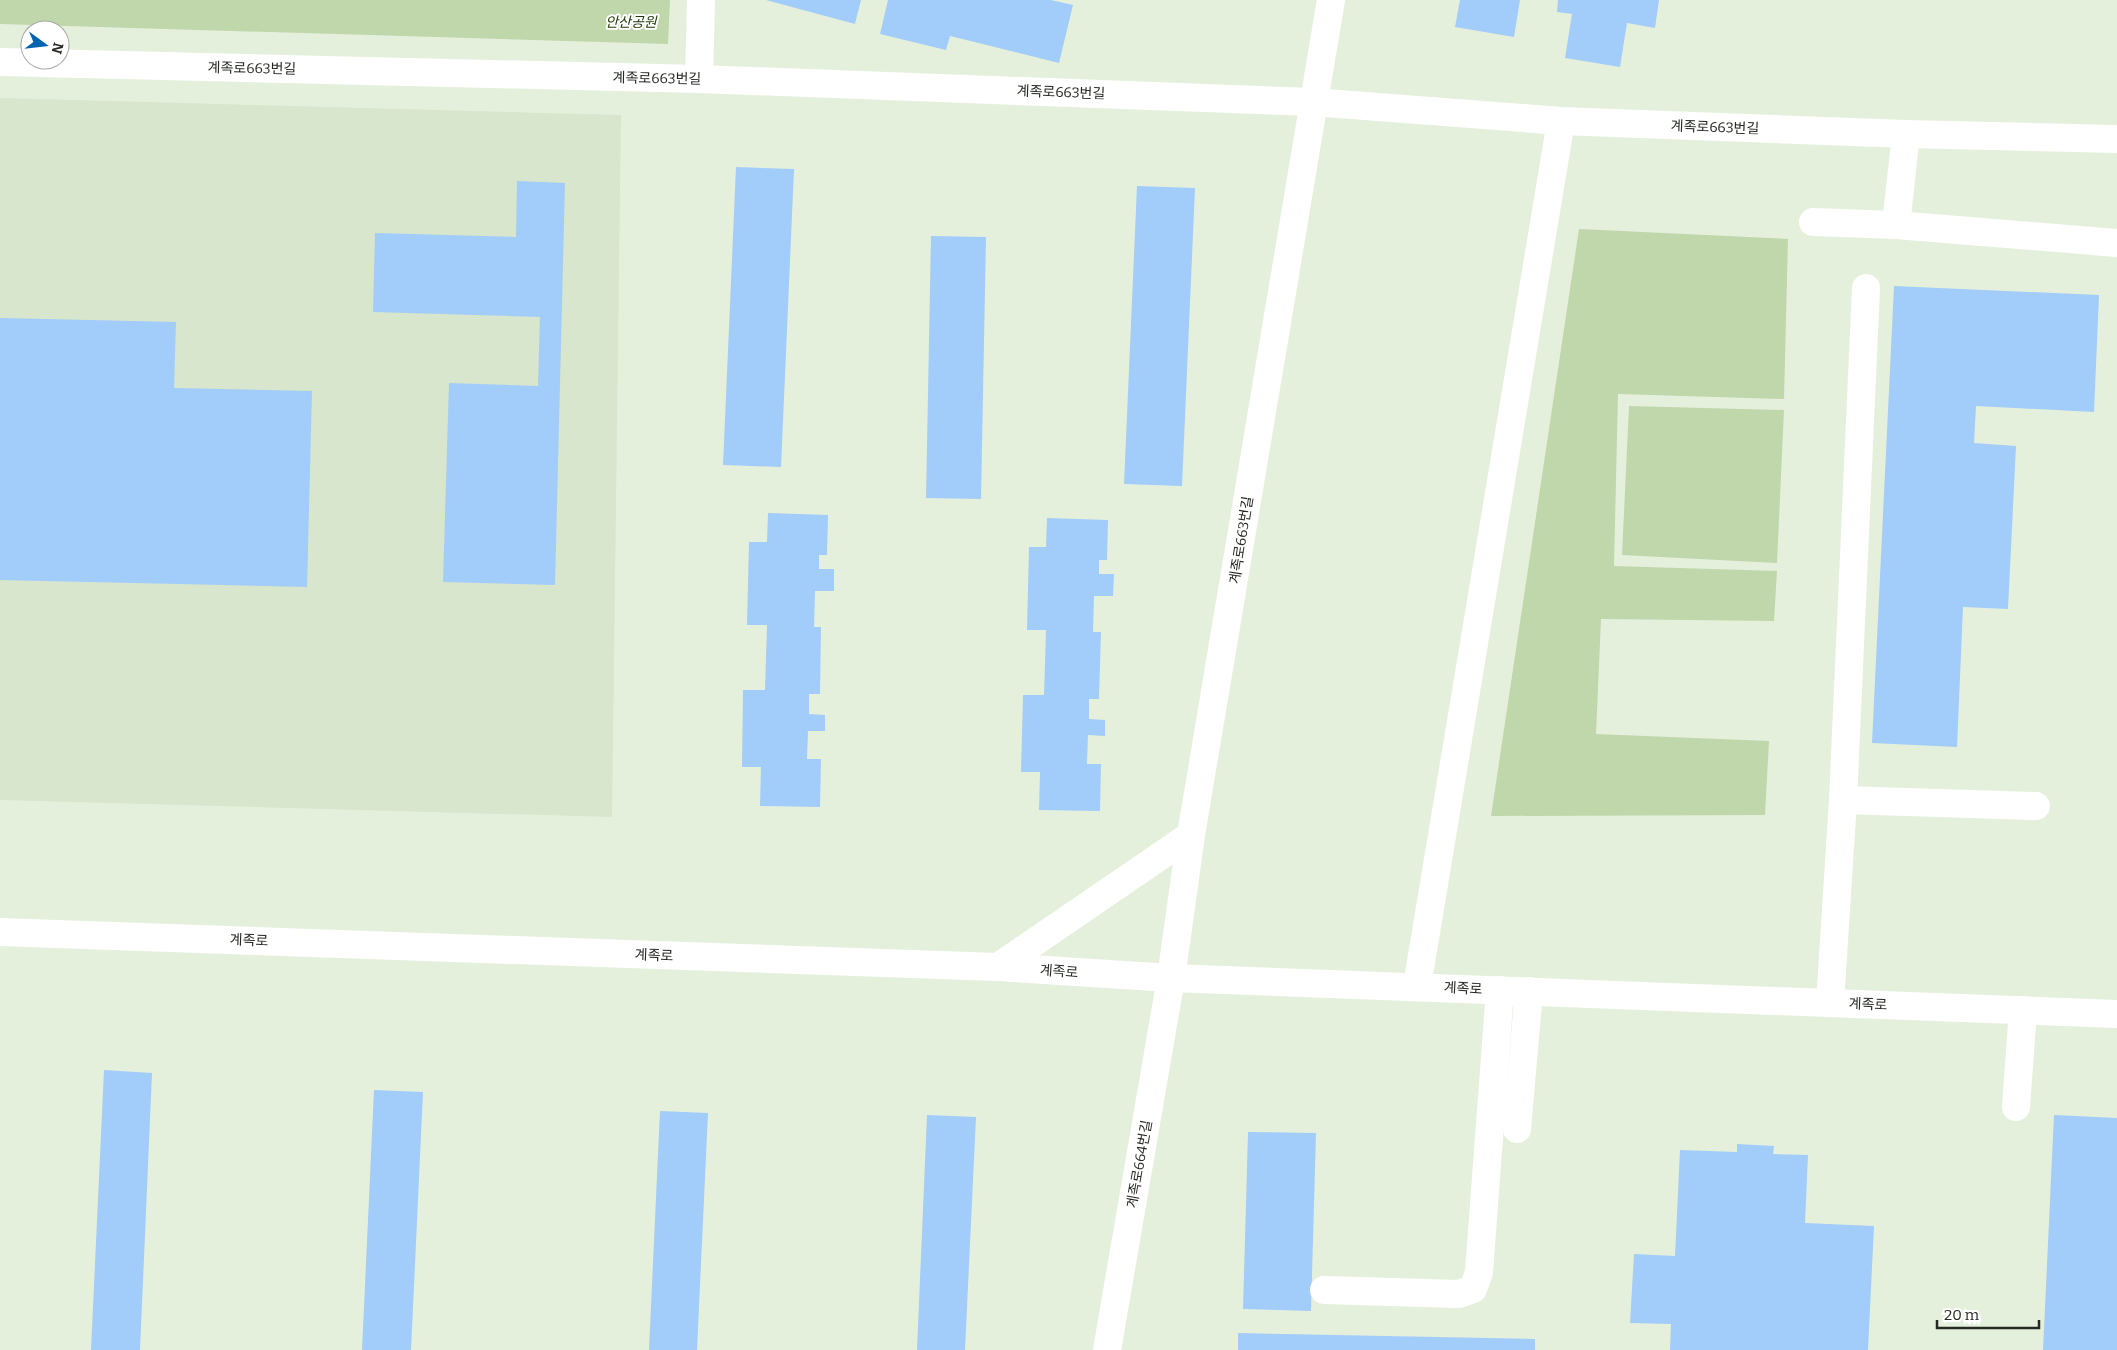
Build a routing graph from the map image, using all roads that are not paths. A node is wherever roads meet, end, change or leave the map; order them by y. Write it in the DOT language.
graph roads {
  1 [pos="701,0"];
  2 [pos="1331,0"];
  3 [pos="0,62"];
  4 [pos="699,78"];
  5 [pos="1313,102"];
  6 [pos="1562,121"];
  7 [pos="1906,134"];
  8 [pos="2117,139"];
  9 [pos="1814,222"];
  10 [pos="1896,225"];
  11 [pos="2117,242"];
  12 [pos="1866,288"];
  13 [pos="1843,800"];
  14 [pos="2036,806"];
  15 [pos="1191,835"];
  16 [pos="0,932"];
  17 [pos="998,967"];
  18 [pos="1171,978"];
  19 [pos="1417,986"];
  20 [pos="1500,990"];
  21 [pos="1528,991"];
  22 [pos="1830,1003"];
  23 [pos="2023,1010"];
  24 [pos="2117,1014"];
  25 [pos="2016,1107"];
  26 [pos="1518,1129"];
  27 [pos="1324,1290"];
  28 [pos="1107,1350"];
  1 -- 4 [label="main road"];
  2 -- 5 [label="main road, 계족로663번길"];
  3 -- 4 [label="main road, 계족로663번길"];
  4 -- 5 [label="main road, 계족로663번길"];
  5 -- 6 [label="main road, 계족로663번길"];
  5 -- 15 [label="main road, 계족로663번길"];
  6 -- 7 [label="main road, 계족로663번길"];
  6 -- 19 [label="main road"];
  7 -- 8 [label="main road, 계족로663번길"];
  7 -- 10 [label="main road"];
  9 -- 10 [label="main road"];
  10 -- 11 [label="main road"];
  12 -- 13 [label="main road"];
  13 -- 14 [label="main road"];
  13 -- 22 [label="main road"];
  15 -- 17 [label="main road"];
  15 -- 18 [label="main road, 계족로663번길"];
  16 -- 17 [label="main road, 계족로"];
  17 -- 18 [label="main road, 계족로"];
  18 -- 19 [label="main road, 계족로"];
  18 -- 28 [label="main road, 계족로664번길"];
  19 -- 20 [label="main road, 계족로"];
  20 -- 21 [label="main road, 계족로"];
  20 -- 27 [label="main road"];
  21 -- 22 [label="main road, 계족로"];
  21 -- 26 [label="main road"];
  22 -- 23 [label="main road, 계족로"];
  23 -- 24 [label="main road, 계족로"];
  23 -- 25 [label="main road"];
}
